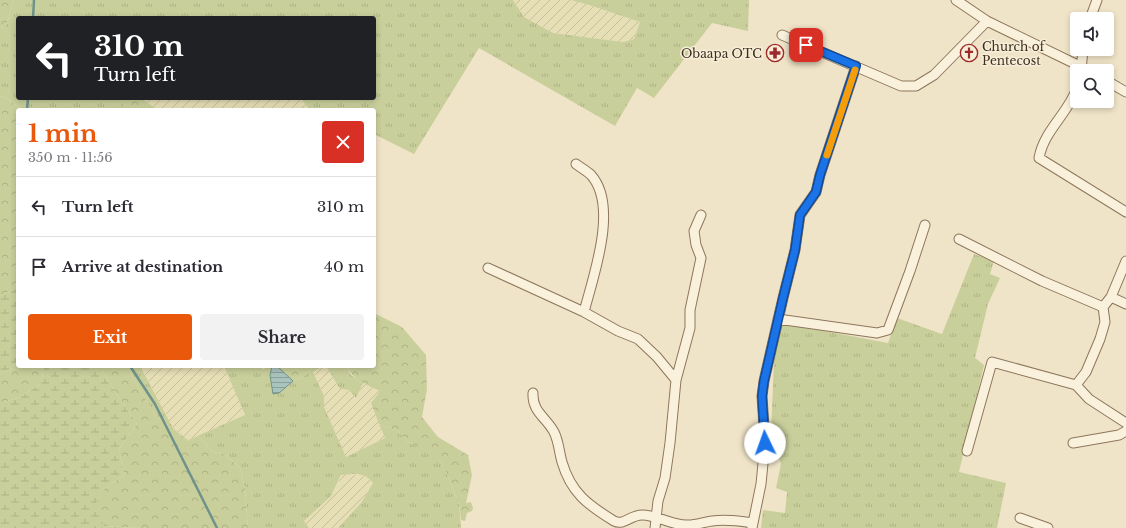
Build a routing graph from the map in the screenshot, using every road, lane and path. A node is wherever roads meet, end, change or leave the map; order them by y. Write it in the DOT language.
graph roads {
  1 [pos="956,0"];
  2 [pos="1097,0"];
  3 [pos="1093,12"];
  4 [pos="987,20"];
  5 [pos="782,35"];
  6 [pos="1073,64"];
  7 [pos="856,66"];
  8 [pos="1114,85"];
  9 [pos="1126,92"];
  10 [pos="1070,103"];
  11 [pos="576,164"];
  12 [pos="1126,212"];
  13 [pos="701,215"];
  14 [pos="925,225"];
  15 [pos="959,239"];
  16 [pos="1126,261"];
  17 [pos="488,268"];
  18 [pos="1111,297"];
  19 [pos="1126,304"];
  20 [pos="1103,308"];
  21 [pos="584,312"];
  22 [pos="778,319"];
  23 [pos="676,380"];
  24 [pos="1076,385"];
  25 [pos="533,393"];
  26 [pos="1126,423"];
  27 [pos="1126,431"];
  28 [pos="1073,443"];
  29 [pos="967,451"];
  30 [pos="656,517"];
  31 [pos="1020,518"];
  32 [pos="752,525"];
  33 [pos="655,528"];
  34 [pos="1048,528"];
  1 -- 4 [label="street"];
  2 -- 3 [label="street"];
  4 -- 6 [label="street"];
  4 -- 7 [label="street"];
  5 -- 7 [label="street"];
  7 -- 22 [label="street"];
  8 -- 9 [label="street"];
  10 -- 12 [label="street"];
  11 -- 21 [label="street"];
  13 -- 23 [label="street"];
  14 -- 22 [label="street"];
  15 -- 20 [label="street"];
  16 -- 18 [label="street"];
  17 -- 21 [label="street"];
  18 -- 19 [label="street"];
  18 -- 20 [label="street"];
  20 -- 24 [label="street"];
  21 -- 23 [label="street"];
  22 -- 32 [label="street"];
  23 -- 30 [label="street"];
  24 -- 26 [label="street"];
  24 -- 29 [label="street"];
  25 -- 30 [label="street"];
  27 -- 28 [label="street"];
  30 -- 32 [label="street"];
  30 -- 33 [label="street"];
  31 -- 34 [label="street"];
}
